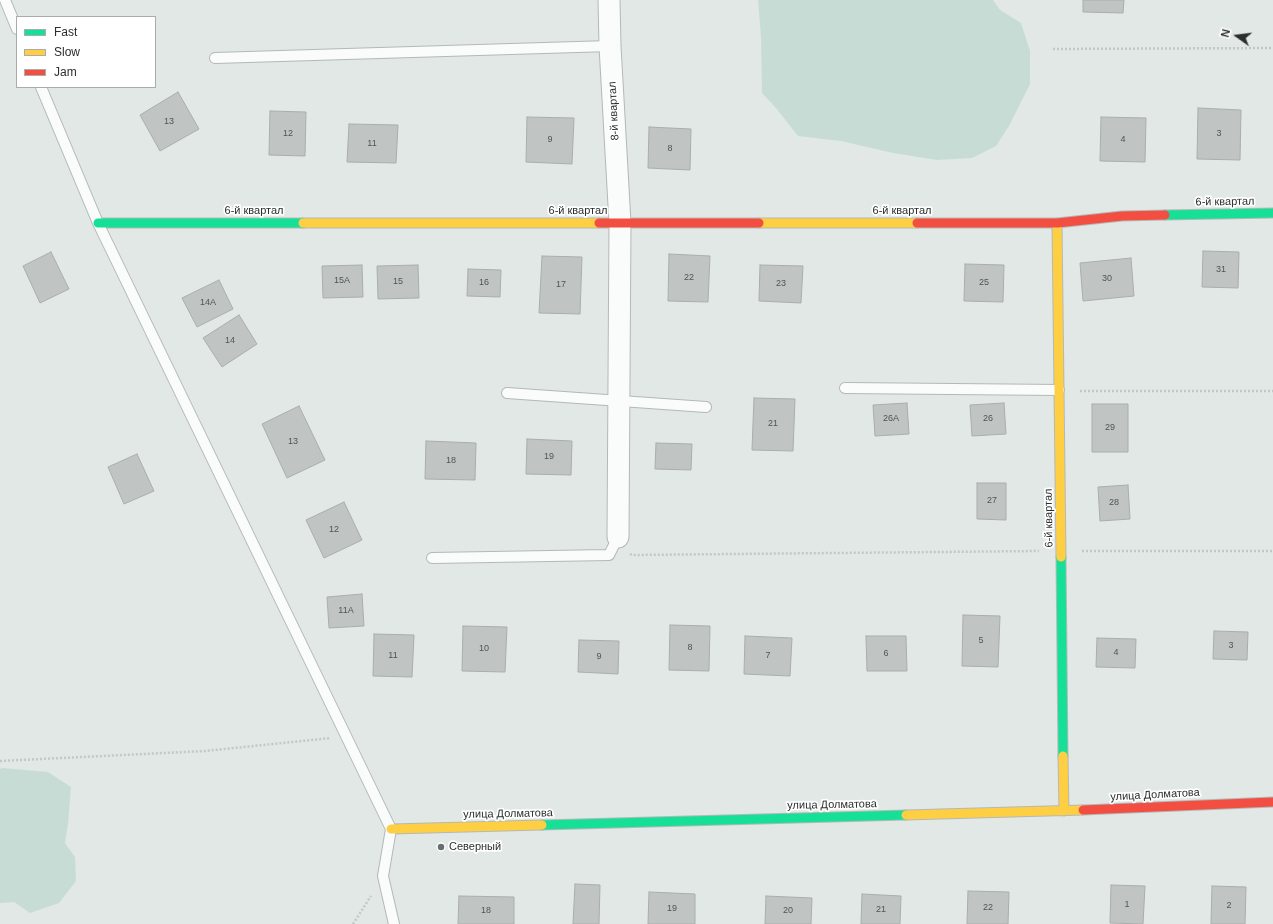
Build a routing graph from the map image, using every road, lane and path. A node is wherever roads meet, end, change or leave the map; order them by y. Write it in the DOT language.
graph roads {
  1 [pos="5,0"];
  2 [pos="610,0"];
  3 [pos="16,27"];
  4 [pos="610,46"];
  5 [pos="1273,48"];
  6 [pos="1053,50"];
  7 [pos="215,58"];
  8 [pos="41,88"];
  9 [pos="1273,213"];
  10 [pos="98,223"];
  11 [pos="620,223"];
  12 [pos="1057,223"];
  13 [pos="845,388"];
  14 [pos="1059,390"];
  15 [pos="1273,391"];
  16 [pos="506,393"];
  17 [pos="619,400"];
  18 [pos="706,407"];
  19 [pos="618,538"];
  20 [pos="1061,551"];
  21 [pos="1273,551"];
  22 [pos="432,558"];
  23 [pos="346,737"];
  24 [pos="0,761"];
  25 [pos="1273,802"];
  26 [pos="1064,811"];
  27 [pos="391,829"];
  28 [pos="383,876"];
  29 [pos="353,924"];
  30 [pos="394,924"];
  1 -- 3 [label="lane"];
  2 -- 4 [label="street, 8-й квартал"];
  4 -- 7 [label="lane"];
  4 -- 11 [label="street, 8-й квартал"];
  5 -- 6 [label="path"];
  8 -- 10 [label="lane"];
  9 -- 12 [label="street, 6-й квартал"];
  10 -- 11 [label="street, 6-й квартал"];
  10 -- 23 [label="lane"];
  11 -- 12 [label="street, 6-й квартал"];
  11 -- 17 [label="street, 8-й квартал"];
  12 -- 14 [label="street, 6-й квартал"];
  13 -- 14 [label="lane"];
  14 -- 15 [label="path"];
  14 -- 20 [label="street, 6-й квартал"];
  16 -- 17 [label="lane"];
  17 -- 18 [label="lane"];
  17 -- 19 [label="street, 8-й квартал"];
  19 -- 20 [label="path"];
  19 -- 22 [label="lane"];
  20 -- 21 [label="path"];
  20 -- 26 [label="street, 6-й квартал"];
  23 -- 24 [label="path"];
  23 -- 27 [label="lane"];
  25 -- 26 [label="street, улица Долматова"];
  26 -- 27 [label="street, улица Долматова"];
  27 -- 28 [label="lane"];
  28 -- 29 [label="path"];
  28 -- 30 [label="lane"];
}
